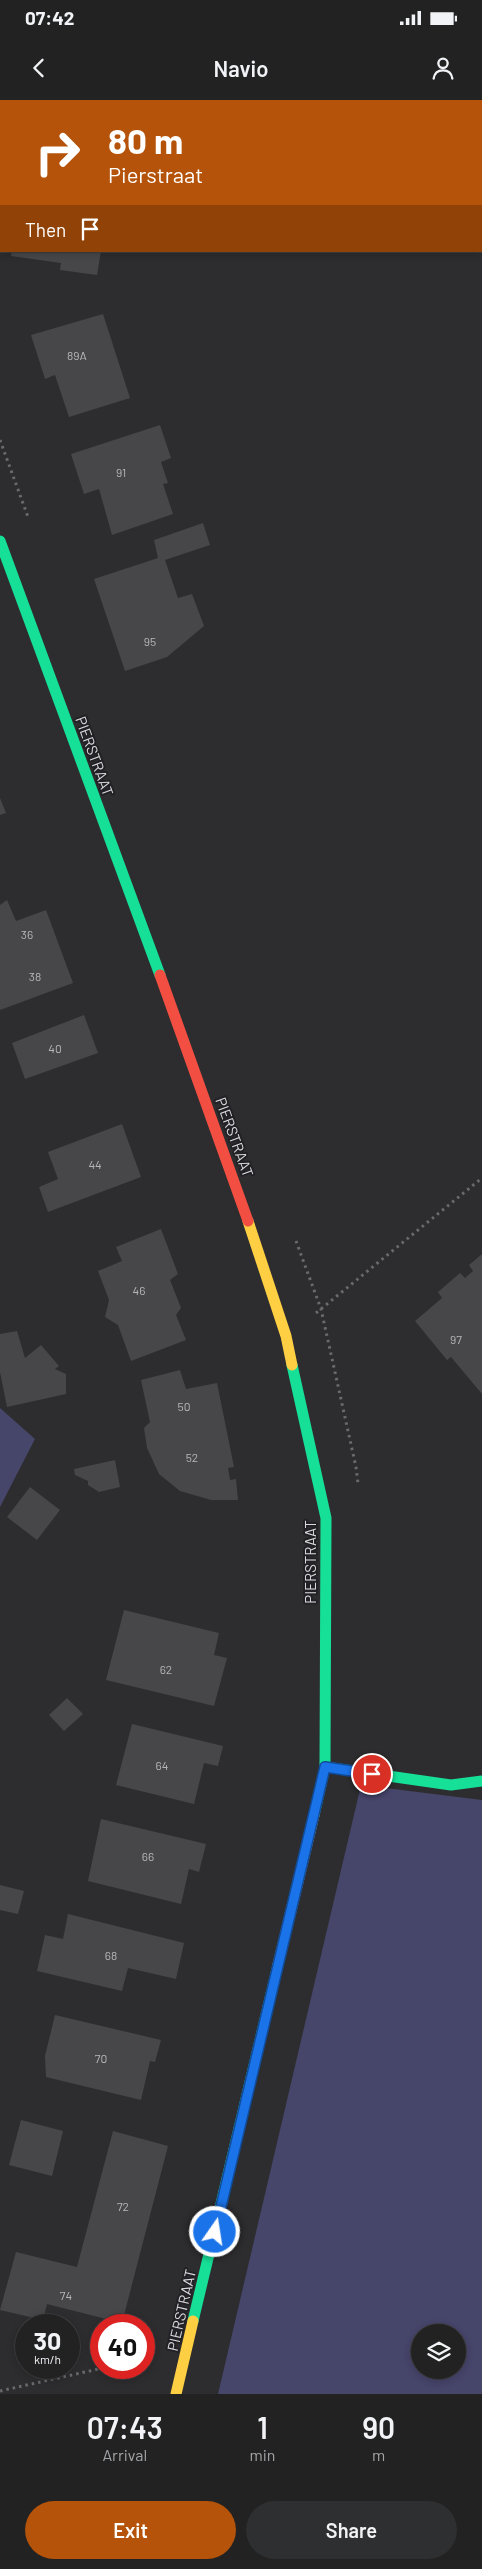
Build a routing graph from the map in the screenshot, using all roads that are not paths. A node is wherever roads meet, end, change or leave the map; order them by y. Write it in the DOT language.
graph roads {
  1 [pos="0,541"];
  2 [pos="325,1767"];
  3 [pos="482,1780"];
  4 [pos="176,2394"];
  1 -- 2 [label="street, PIERSTRAAT"];
  2 -- 3 [label="street"];
  2 -- 4 [label="street, PIERSTRAAT"];
}
